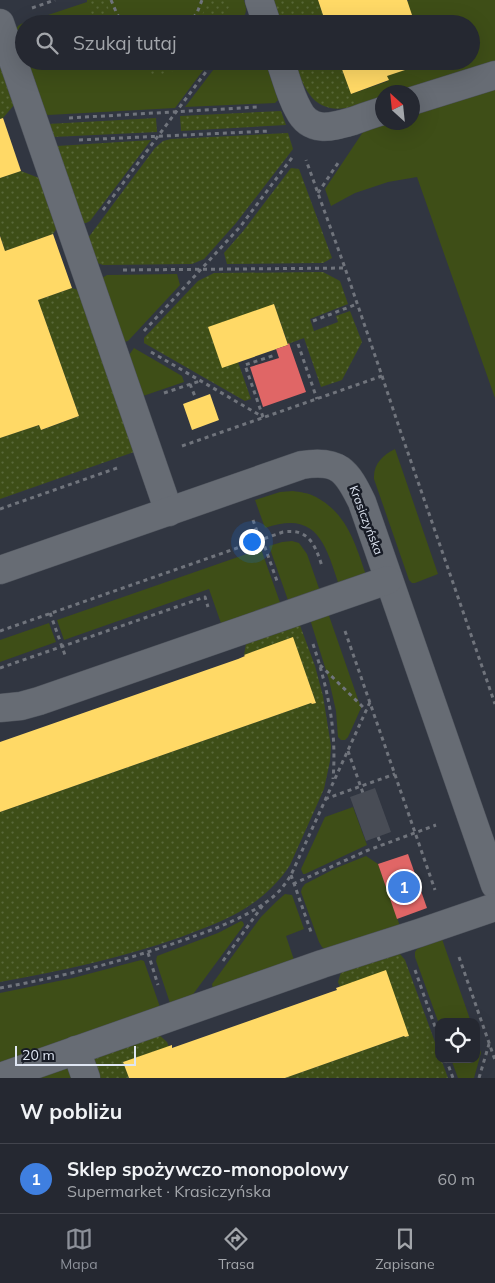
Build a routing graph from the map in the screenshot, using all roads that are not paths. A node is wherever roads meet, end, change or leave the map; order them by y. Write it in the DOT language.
graph roads {
  1 [pos="259,0"];
  2 [pos="264,15"];
  3 [pos="0,23"];
  4 [pos="15,66"];
  5 [pos="17,70"];
  6 [pos="284,70"];
  7 [pos="495,75"];
  8 [pos="420,98"];
  9 [pos="375,113"];
  10 [pos="169,512"];
  11 [pos="0,570"];
  12 [pos="388,580"];
  13 [pos="0,708"];
  14 [pos="490,852"];
  15 [pos="495,885"];
  16 [pos="495,907"];
  17 [pos="85,1047"];
  18 [pos="0,1077"];
  19 [pos="86,1078"];
  1 -- 2 [label="street"];
  3 -- 4 [label="street"];
  5 -- 10 [label="street"];
  6 -- 9 [label="street"];
  7 -- 8 [label="street"];
  10 -- 11 [label="street, Krasiczyńska"];
  10 -- 12 [label="street, Krasiczyńska"];
  12 -- 13 [label="street"];
  12 -- 14 [label="street, Krasiczyńska"];
  14 -- 15 [label="street, Krasiczyńska"];
  16 -- 17 [label="street"];
  17 -- 18 [label="street"];
  17 -- 19 [label="street"];
}
